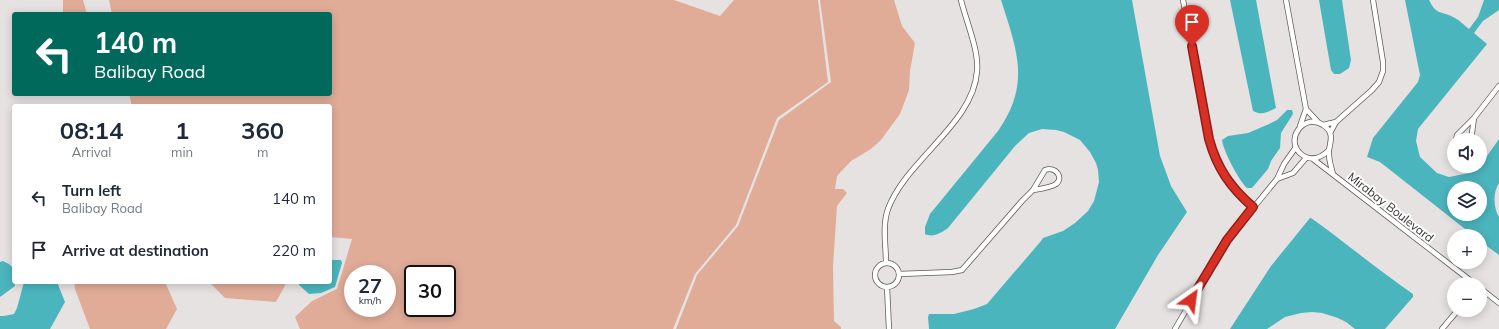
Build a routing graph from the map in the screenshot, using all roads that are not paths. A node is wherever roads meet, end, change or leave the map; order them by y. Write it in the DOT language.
graph roads {
  1 [pos="961,0"];
  2 [pos="1183,0"];
  3 [pos="1286,0"];
  4 [pos="1373,0"];
  5 [pos="1499,86"];
  6 [pos="1306,109"];
  7 [pos="1474,118"];
  8 [pos="1336,122"];
  9 [pos="1321,124"];
  10 [pos="1300,127"];
  11 [pos="1330,133"];
  12 [pos="1459,133"];
  13 [pos="1472,133"];
  14 [pos="1296,147"];
  15 [pos="1329,150"];
  16 [pos="1306,158"];
  17 [pos="1313,159"];
  18 [pos="1283,166"];
  19 [pos="1291,173"];
  20 [pos="1333,174"];
  21 [pos="1277,179"];
  22 [pos="1033,190"];
  23 [pos="1253,207"];
  24 [pos="886,263"];
  25 [pos="899,274"];
  26 [pos="1466,277"];
  27 [pos="887,287"];
  28 [pos="1487,294"];
  29 [pos="1499,303"];
  30 [pos="1452,317"];
  31 [pos="889,329"];
  32 [pos="1175,329"];
  33 [pos="1442,329"];
  1 -- 24 [label="street"];
  2 -- 23 [label="street"];
  3 -- 6 [label="street"];
  4 -- 8 [label="street"];
  5 -- 7 [label="street"];
  6 -- 9 [label="street"];
  6 -- 10 [label="street"];
  7 -- 12 [label="street"];
  7 -- 13 [label="street"];
  8 -- 9 [label="street"];
  8 -- 11 [label="street"];
  9 -- 10 [label="street"];
  9 -- 11 [label="street"];
  10 -- 14 [label="street"];
  11 -- 15 [label="street, Mirabay Boulevard"];
  14 -- 16 [label="street"];
  14 -- 18 [label="street"];
  15 -- 17 [label="street"];
  15 -- 20 [label="street, Mirabay Boulevard"];
  16 -- 17 [label="street, Mirabay Boulevard"];
  16 -- 19 [label="street"];
  17 -- 20 [label="street, Mirabay Boulevard"];
  18 -- 19 [label="street"];
  18 -- 21 [label="street"];
  19 -- 21 [label="street"];
  20 -- 26 [label="street, Mirabay Boulevard"];
  21 -- 23 [label="street"];
  22 -- 22 [label="street"];
  22 -- 25 [label="street"];
  23 -- 32 [label="street"];
  24 -- 25 [label="street"];
  24 -- 27 [label="street"];
  25 -- 27 [label="street"];
  27 -- 31 [label="street"];
  28 -- 29 [label="street"];
  30 -- 33 [label="street"];
}
